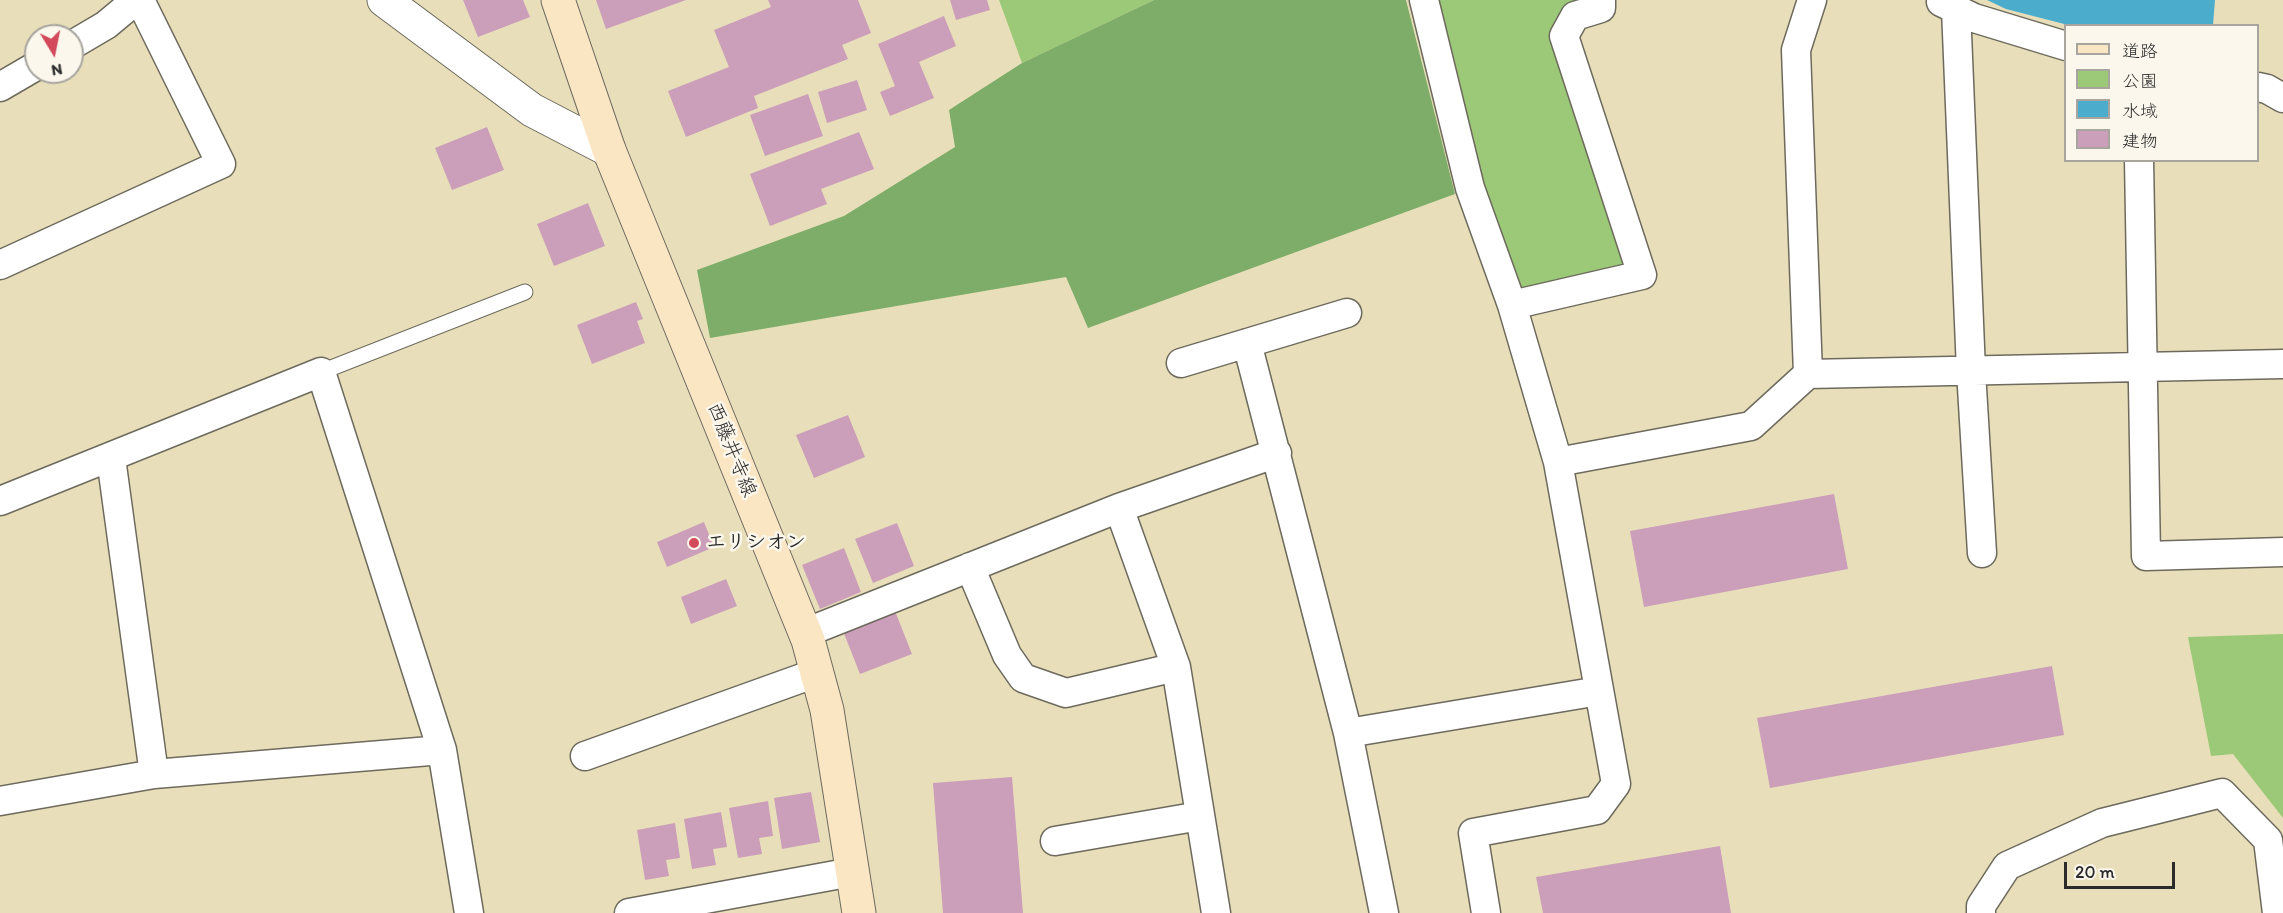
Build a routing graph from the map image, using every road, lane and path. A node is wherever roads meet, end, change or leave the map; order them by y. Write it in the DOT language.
graph roads {
  1 [pos="138,0"];
  2 [pos="384,0"];
  3 [pos="558,0"];
  4 [pos="1424,0"];
  5 [pos="1601,0"];
  6 [pos="1812,0"];
  7 [pos="1947,5"];
  8 [pos="84,38"];
  9 [pos="2064,45"];
  10 [pos="24,73"];
  11 [pos="0,87"];
  12 [pos="2259,87"];
  13 [pos="2283,98"];
  14 [pos="609,150"];
  15 [pos="2139,162"];
  16 [pos="0,265"];
  17 [pos="525,292"];
  18 [pos="1512,305"];
  19 [pos="1347,313"];
  20 [pos="1246,343"];
  21 [pos="1181,363"];
  22 [pos="2283,364"];
  23 [pos="2143,368"];
  24 [pos="1971,371"];
  25 [pos="321,372"];
  26 [pos="1808,374"];
  27 [pos="1277,453"];
  28 [pos="111,458"];
  29 [pos="1557,462"];
  30 [pos="0,501"];
  31 [pos="1119,508"];
  32 [pos="2283,552"];
  33 [pos="1983,553"];
  34 [pos="970,567"];
  35 [pos="805,633"];
  36 [pos="1176,667"];
  37 [pos="816,673"];
  38 [pos="1599,692"];
  39 [pos="1348,733"];
  40 [pos="442,750"];
  41 [pos="585,756"];
  42 [pos="154,774"];
  43 [pos="0,801"];
  44 [pos="1200,816"];
  45 [pos="1055,841"];
  46 [pos="852,872"];
  47 [pos="469,913"];
  48 [pos="629,913"];
  49 [pos="859,913"];
  50 [pos="1216,913"];
  51 [pos="1384,913"];
  52 [pos="1486,913"];
  53 [pos="1981,913"];
  54 [pos="2277,913"];
  1 -- 8 [label="street"];
  1 -- 16 [label="street"];
  2 -- 14 [label="street"];
  3 -- 14 [label="main road, 西藤井寺線"];
  4 -- 18 [label="street"];
  5 -- 18 [label="street"];
  6 -- 26 [label="street"];
  7 -- 9 [label="street"];
  7 -- 24 [label="street"];
  10 -- 11 [label="street"];
  12 -- 13 [label="street"];
  14 -- 35 [label="main road, 西藤井寺線"];
  15 -- 23 [label="street"];
  17 -- 25 [label="lane"];
  18 -- 29 [label="street"];
  19 -- 20 [label="street"];
  20 -- 21 [label="street"];
  20 -- 27 [label="street"];
  22 -- 23 [label="street"];
  23 -- 24 [label="street"];
  23 -- 32 [label="street"];
  24 -- 26 [label="street"];
  24 -- 33 [label="street"];
  25 -- 28 [label="street"];
  25 -- 40 [label="street"];
  26 -- 29 [label="street"];
  27 -- 31 [label="street"];
  27 -- 39 [label="street"];
  28 -- 30 [label="street"];
  28 -- 42 [label="street"];
  29 -- 38 [label="street"];
  31 -- 34 [label="street"];
  31 -- 36 [label="street"];
  34 -- 35 [label="street"];
  34 -- 36 [label="street"];
  35 -- 37 [label="main road, 西藤井寺線"];
  36 -- 44 [label="street"];
  37 -- 41 [label="street"];
  37 -- 46 [label="main road, 西藤井寺線"];
  38 -- 39 [label="street"];
  38 -- 52 [label="street"];
  39 -- 51 [label="street"];
  40 -- 42 [label="street"];
  40 -- 47 [label="street"];
  42 -- 43 [label="street"];
  44 -- 45 [label="street"];
  44 -- 50 [label="street"];
  46 -- 48 [label="street"];
  46 -- 49 [label="main road, 西藤井寺線"];
  53 -- 54 [label="street"];
}
